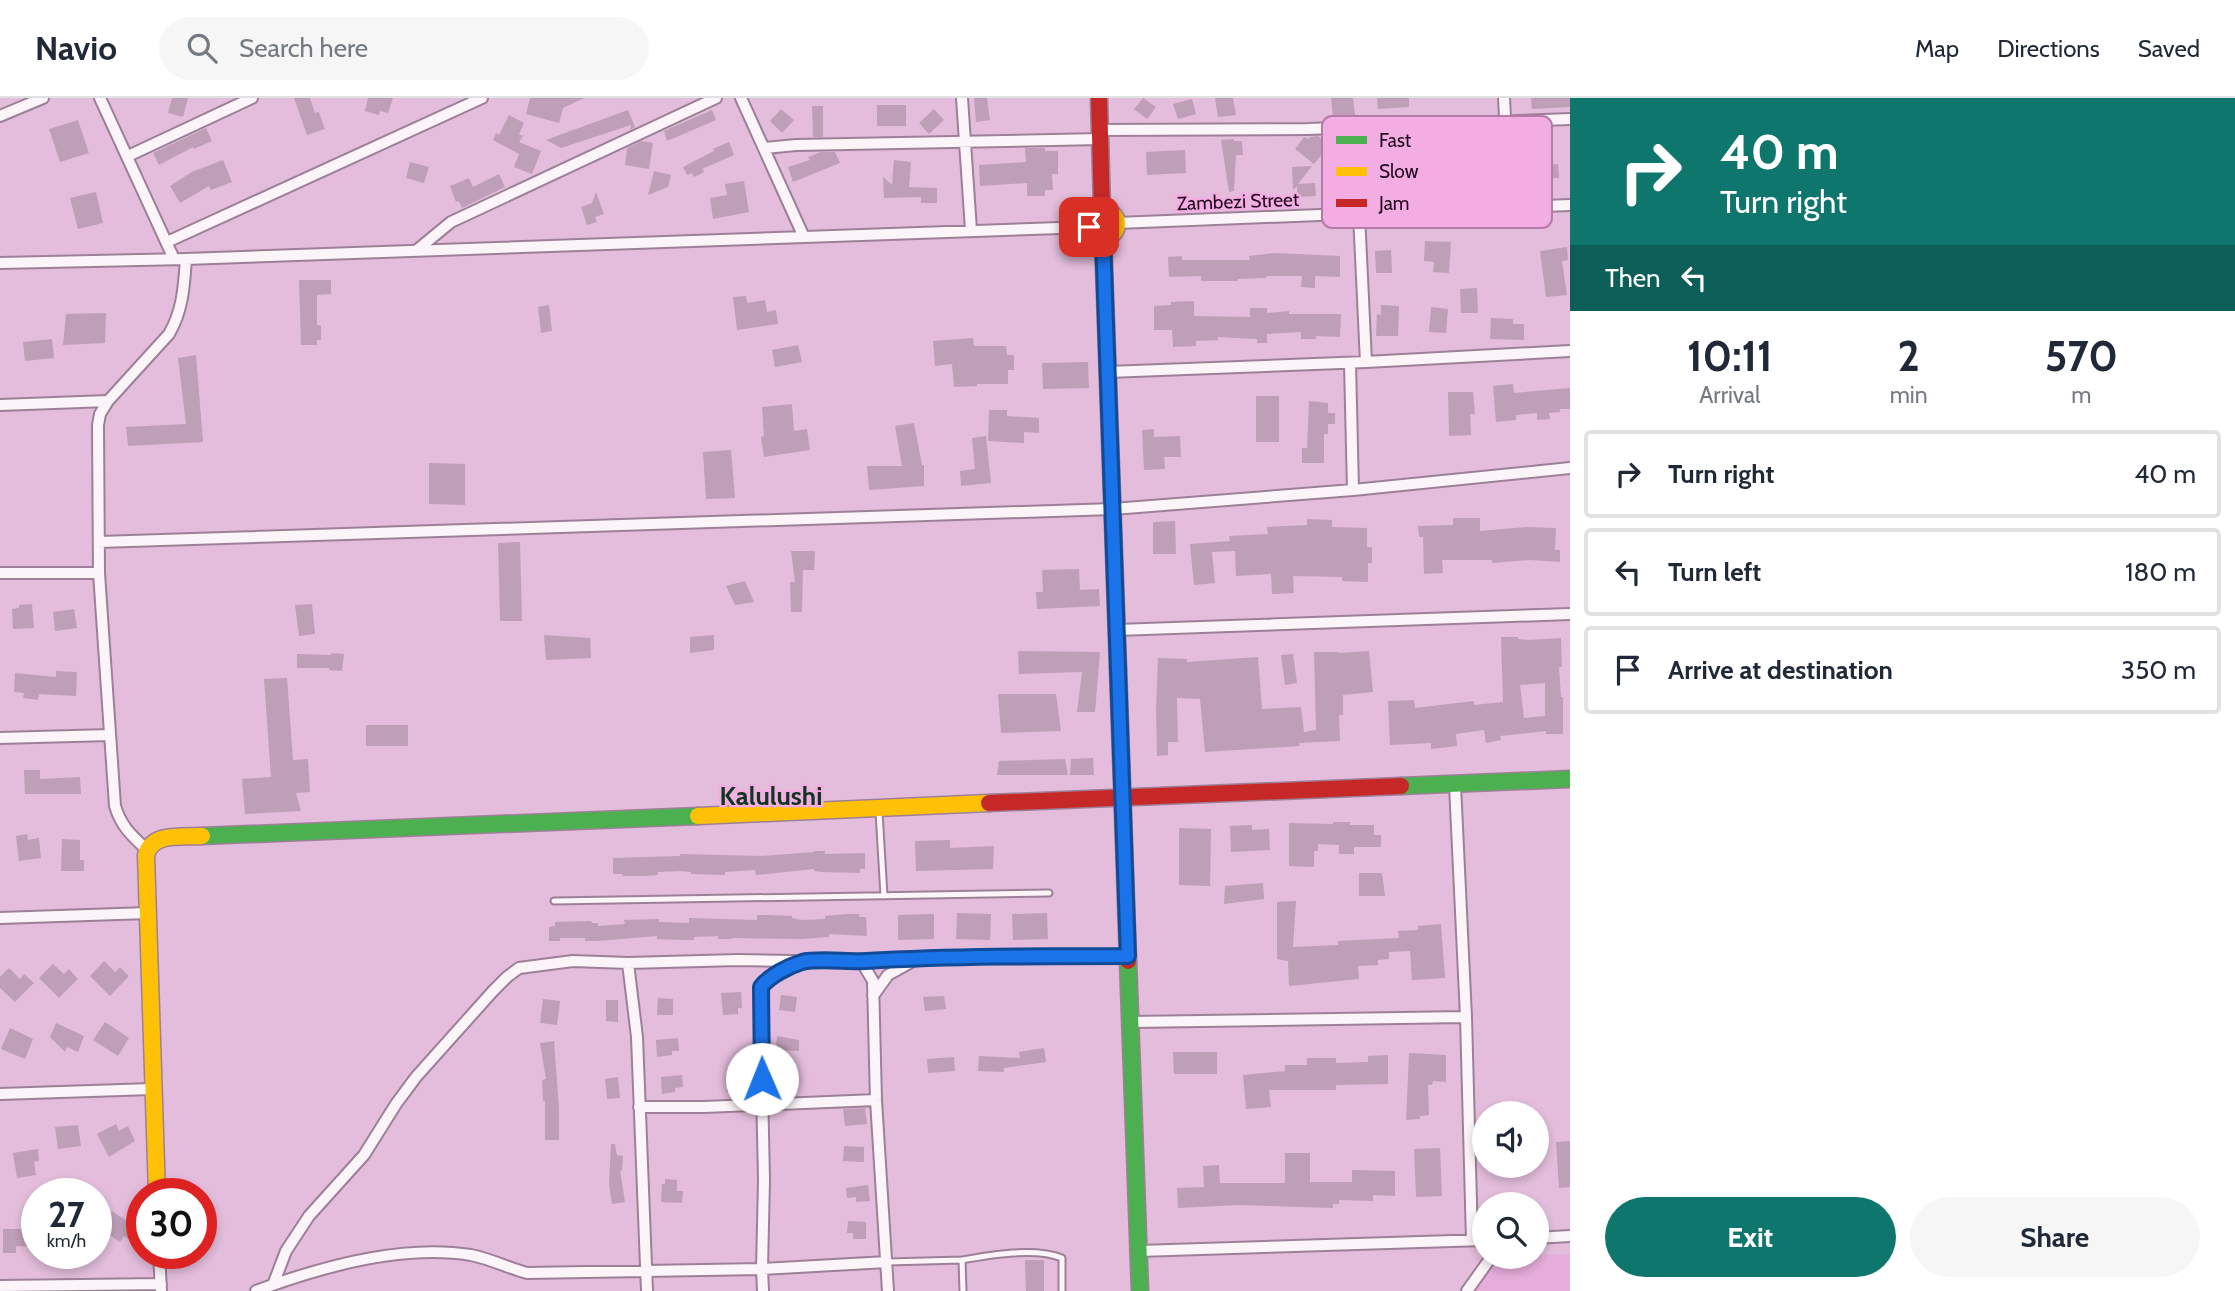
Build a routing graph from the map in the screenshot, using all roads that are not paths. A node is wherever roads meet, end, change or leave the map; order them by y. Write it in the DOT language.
graph roads {
  1 [pos="43,98"];
  2 [pos="100,98"];
  3 [pos="252,98"];
  4 [pos="482,98"];
  5 [pos="716,98"];
  6 [pos="741,98"];
  7 [pos="962,98"];
  8 [pos="1099,98"];
  9 [pos="1504,98"];
  10 [pos="0,116"];
  11 [pos="1504,116"];
  12 [pos="1570,119"];
  13 [pos="1552,120"];
  14 [pos="1322,128"];
  15 [pos="1101,134"];
  16 [pos="965,142"];
  17 [pos="765,148"];
  18 [pos="128,156"];
  19 [pos="1570,205"];
  20 [pos="1552,206"];
  21 [pos="1102,210"];
  22 [pos="1322,215"];
  23 [pos="1117,223"];
  24 [pos="1089,227"];
  25 [pos="1360,228"];
  26 [pos="971,230"];
  27 [pos="803,236"];
  28 [pos="1103,238"];
  29 [pos="167,242"];
  30 [pos="417,250"];
  31 [pos="180,259"];
  32 [pos="0,263"];
  33 [pos="1570,351"];
  34 [pos="1366,362"];
  35 [pos="1350,363"];
  36 [pos="1108,372"];
  37 [pos="108,401"];
  38 [pos="0,405"];
  39 [pos="1570,468"];
  40 [pos="1353,490"];
  41 [pos="1113,509"];
  42 [pos="99,542"];
  43 [pos="0,573"];
  44 [pos="99,573"];
  45 [pos="1570,614"];
  46 [pos="1117,630"];
  47 [pos="110,734"];
  48 [pos="0,738"];
  49 [pos="1570,779"];
  50 [pos="1455,785"];
  51 [pos="1123,796"];
  52 [pos="879,808"];
  53 [pos="146,849"];
  54 [pos="1049,893"];
  55 [pos="884,896"];
  56 [pos="554,901"];
  57 [pos="148,912"];
  58 [pos="0,918"];
  59 [pos="1128,956"];
  60 [pos="918,958"];
  61 [pos="804,961"];
  62 [pos="860,961"];
  63 [pos="628,963"];
  64 [pos="873,996"];
  65 [pos="1466,1017"];
  66 [pos="1130,1021"];
  67 [pos="152,1089"];
  68 [pos="0,1094"];
  69 [pos="876,1100"];
  70 [pos="762,1104"];
  71 [pos="639,1107"];
  72 [pos="156,1178"];
  73 [pos="1475,1192"];
  74 [pos="1570,1236"];
  75 [pos="1549,1237"];
  76 [pos="1472,1240"];
  77 [pos="1139,1251"];
  78 [pos="962,1261"];
  79 [pos="887,1262"];
  80 [pos="160,1269"];
  81 [pos="762,1269"];
  82 [pos="1483,1269"];
  83 [pos="646,1272"];
  84 [pos="273,1285"];
  85 [pos="0,1286"];
  86 [pos="161,1287"];
  87 [pos="256,1291"];
  88 [pos="647,1291"];
  89 [pos="763,1291"];
  90 [pos="888,1291"];
  91 [pos="963,1291"];
  92 [pos="1062,1291"];
  93 [pos="1140,1291"];
  94 [pos="1467,1291"];
  1 -- 10 [label="street"];
  2 -- 18 [label="street"];
  3 -- 18 [label="street"];
  4 -- 29 [label="street"];
  5 -- 30 [label="street"];
  6 -- 17 [label="street"];
  7 -- 16 [label="street"];
  8 -- 15 [label="street"];
  9 -- 11 [label="street"];
  12 -- 13 [label="street"];
  14 -- 15 [label="street"];
  15 -- 16 [label="street"];
  15 -- 21 [label="street"];
  16 -- 17 [label="street"];
  16 -- 26 [label="street"];
  17 -- 27 [label="street"];
  18 -- 29 [label="street"];
  19 -- 20 [label="street, Zambezi Street"];
  21 -- 23 [label="street"];
  21 -- 24 [label="street"];
  22 -- 23 [label="street, Zambezi Street"];
  23 -- 28 [label="street"];
  24 -- 26 [label="street"];
  24 -- 28 [label="street"];
  25 -- 34 [label="street"];
  26 -- 27 [label="street"];
  27 -- 30 [label="street"];
  28 -- 36 [label="street"];
  29 -- 31 [label="street"];
  30 -- 31 [label="street"];
  31 -- 32 [label="street"];
  31 -- 37 [label="street"];
  33 -- 34 [label="street"];
  34 -- 35 [label="street"];
  35 -- 36 [label="street"];
  35 -- 40 [label="street"];
  36 -- 41 [label="street"];
  37 -- 38 [label="street"];
  37 -- 42 [label="street"];
  39 -- 40 [label="street"];
  40 -- 41 [label="street"];
  41 -- 42 [label="street"];
  41 -- 46 [label="street"];
  42 -- 44 [label="street"];
  43 -- 44 [label="street"];
  44 -- 47 [label="street"];
  45 -- 46 [label="street"];
  46 -- 51 [label="street"];
  47 -- 48 [label="street"];
  47 -- 53 [label="street"];
  49 -- 50 [label="street"];
  50 -- 51 [label="street"];
  50 -- 65 [label="street"];
  51 -- 52 [label="street"];
  51 -- 59 [label="street"];
  52 -- 53 [label="street"];
  52 -- 55 [label="lane"];
  53 -- 57 [label="street"];
  54 -- 55 [label="lane"];
  55 -- 56 [label="lane"];
  57 -- 58 [label="street"];
  57 -- 67 [label="street"];
  59 -- 60 [label="street"];
  59 -- 66 [label="street"];
  60 -- 62 [label="street"];
  60 -- 64 [label="street"];
  61 -- 62 [label="street"];
  61 -- 63 [label="street"];
  61 -- 70 [label="street"];
  62 -- 64 [label="street"];
  63 -- 71 [label="street"];
  63 -- 84 [label="street"];
  64 -- 69 [label="street"];
  65 -- 66 [label="street"];
  65 -- 73 [label="street"];
  66 -- 77 [label="street"];
  67 -- 68 [label="street"];
  67 -- 72 [label="street"];
  69 -- 70 [label="street"];
  69 -- 79 [label="street"];
  70 -- 71 [label="street"];
  70 -- 81 [label="street"];
  71 -- 83 [label="street"];
  74 -- 75 [label="street"];
  76 -- 77 [label="street"];
  77 -- 93 [label="street"];
  78 -- 79 [label="lane"];
  78 -- 91 [label="lane"];
  78 -- 92 [label="lane"];
  79 -- 81 [label="street"];
  79 -- 90 [label="street"];
  80 -- 86 [label="street"];
  81 -- 83 [label="street"];
  81 -- 89 [label="street"];
  82 -- 94 [label="street"];
  83 -- 84 [label="street"];
  83 -- 88 [label="street"];
  84 -- 87 [label="street"];
  85 -- 86 [label="street"];
}
